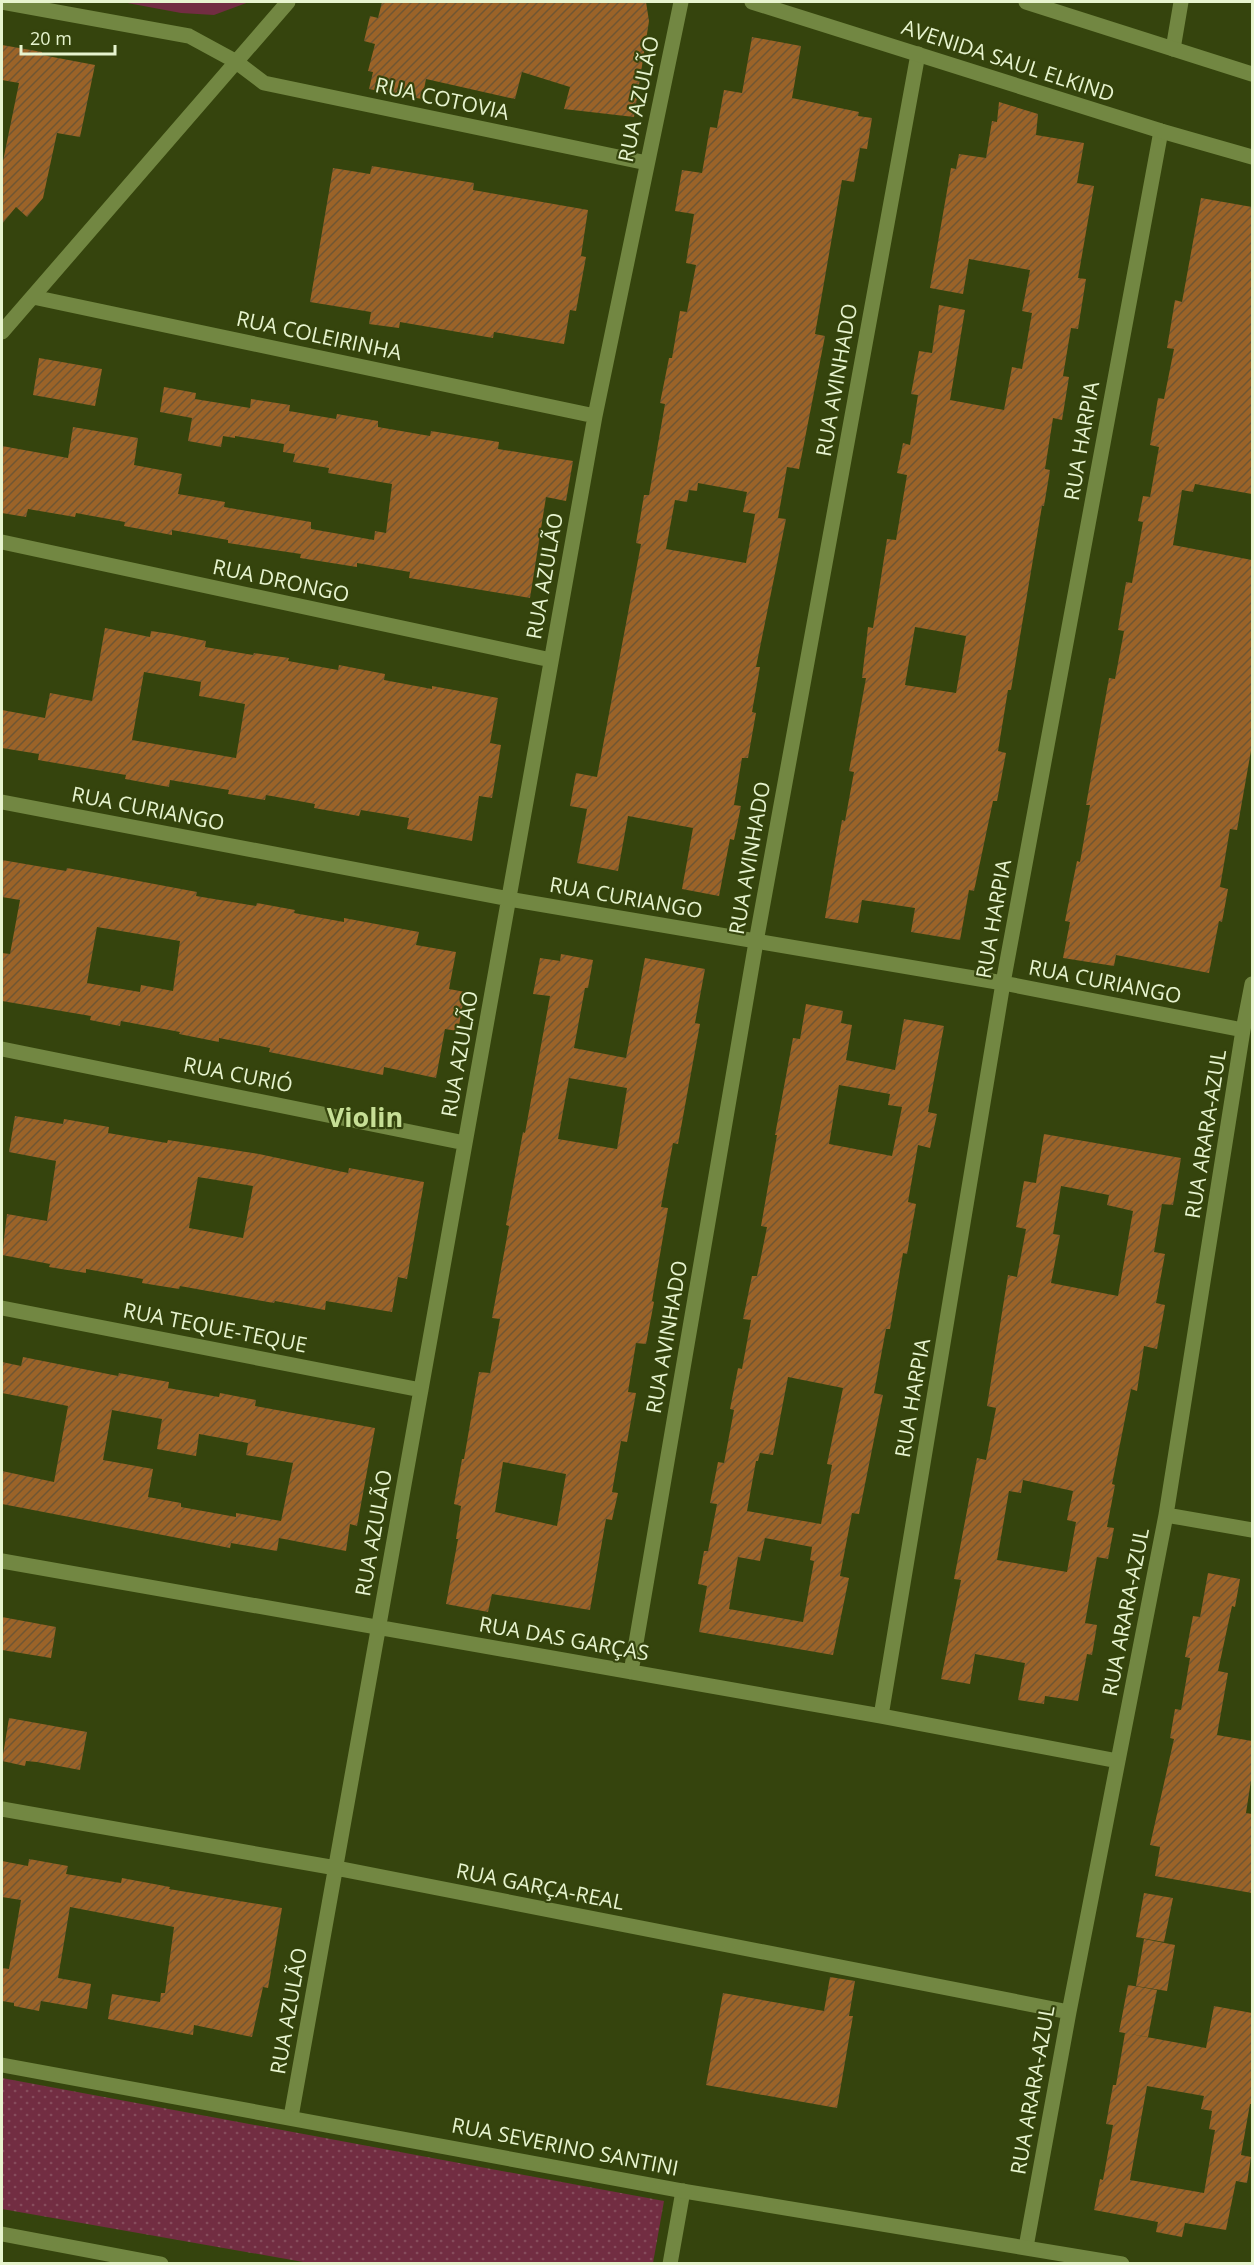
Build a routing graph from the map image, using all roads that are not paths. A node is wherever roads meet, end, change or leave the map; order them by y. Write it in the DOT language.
graph roads {
  1 [pos="2,2"];
  2 [pos="288,2"];
  3 [pos="681,2"];
  4 [pos="752,2"];
  5 [pos="1026,2"];
  6 [pos="1181,2"];
  7 [pos="1173,49"];
  8 [pos="918,54"];
  9 [pos="235,61"];
  10 [pos="1252,74"];
  11 [pos="1161,131"];
  12 [pos="1252,157"];
  13 [pos="647,163"];
  14 [pos="33,297"];
  15 [pos="2,332"];
  16 [pos="596,416"];
  17 [pos="2,542"];
  18 [pos="552,660"];
  19 [pos="2,802"];
  20 [pos="509,899"];
  21 [pos="756,942"];
  22 [pos="1003,983"];
  23 [pos="1252,984"];
  24 [pos="1243,1030"];
  25 [pos="2,1049"];
  26 [pos="465,1143"];
  27 [pos="2,1308"];
  28 [pos="421,1390"];
  29 [pos="1166,1515"];
  30 [pos="1252,1530"];
  31 [pos="2,1562"];
  32 [pos="378,1628"];
  33 [pos="631,1672"];
  34 [pos="881,1716"];
  35 [pos="1118,1761"];
  36 [pos="2,1809"];
  37 [pos="336,1868"];
  38 [pos="1069,2012"];
  39 [pos="2,2065"];
  40 [pos="291,2117"];
  41 [pos="683,2191"];
  42 [pos="2,2234"];
  43 [pos="1026,2247"];
  44 [pos="160,2264"];
  45 [pos="670,2264"];
  46 [pos="1122,2264"];
  1 -- 9 [label="street, RUA COTOVIA"];
  2 -- 9 [label="street"];
  3 -- 13 [label="street, RUA AZULÃO"];
  4 -- 8 [label="street, AVENIDA SAUL ELKIND"];
  5 -- 7 [label="street"];
  6 -- 7 [label="street"];
  7 -- 10 [label="street"];
  8 -- 11 [label="street, AVENIDA SAUL ELKIND"];
  8 -- 21 [label="street, RUA AVINHADO"];
  9 -- 13 [label="street, RUA COTOVIA"];
  9 -- 14 [label="street"];
  11 -- 12 [label="street, AVENIDA SAUL ELKIND"];
  11 -- 22 [label="street, RUA HARPIA"];
  13 -- 16 [label="street, RUA AZULÃO"];
  14 -- 15 [label="street"];
  14 -- 16 [label="street, RUA COLEIRINHA"];
  16 -- 18 [label="street, RUA AZULÃO"];
  17 -- 18 [label="street, RUA DRONGO"];
  18 -- 20 [label="street, RUA AZULÃO"];
  19 -- 20 [label="street, RUA CURIANGO"];
  20 -- 21 [label="street, RUA CURIANGO"];
  20 -- 26 [label="street, RUA AZULÃO"];
  21 -- 22 [label="street, RUA CURIANGO"];
  21 -- 33 [label="street, RUA AVINHADO"];
  22 -- 24 [label="street, RUA CURIANGO"];
  22 -- 34 [label="street, RUA HARPIA"];
  23 -- 24 [label="street, RUA ARARA-AZUL"];
  24 -- 29 [label="street, RUA ARARA-AZUL"];
  25 -- 26 [label="street, RUA CURIÓ"];
  26 -- 28 [label="street, RUA AZULÃO"];
  27 -- 28 [label="street, RUA TEQUE-TEQUE"];
  28 -- 32 [label="street, RUA AZULÃO"];
  29 -- 30 [label="street"];
  29 -- 35 [label="street, RUA ARARA-AZUL"];
  31 -- 32 [label="street, RUA DAS GARÇAS"];
  32 -- 33 [label="street, RUA DAS GARÇAS"];
  32 -- 37 [label="street, RUA AZULÃO"];
  33 -- 34 [label="street, RUA DAS GARÇAS"];
  34 -- 35 [label="street, RUA DAS GARÇAS"];
  35 -- 38 [label="street, RUA ARARA-AZUL"];
  36 -- 37 [label="street, RUA GARÇA-REAL"];
  37 -- 38 [label="street, RUA GARÇA-REAL"];
  37 -- 40 [label="street, RUA AZULÃO"];
  38 -- 43 [label="street, RUA ARARA-AZUL"];
  39 -- 40 [label="street, RUA SEVERINO SANTINI"];
  40 -- 41 [label="street, RUA SEVERINO SANTINI"];
  41 -- 43 [label="street, RUA SEVERINO SANTINI"];
  41 -- 45 [label="street"];
  42 -- 44 [label="street"];
  43 -- 46 [label="street, RUA SEVERINO SANTINI"];
}
